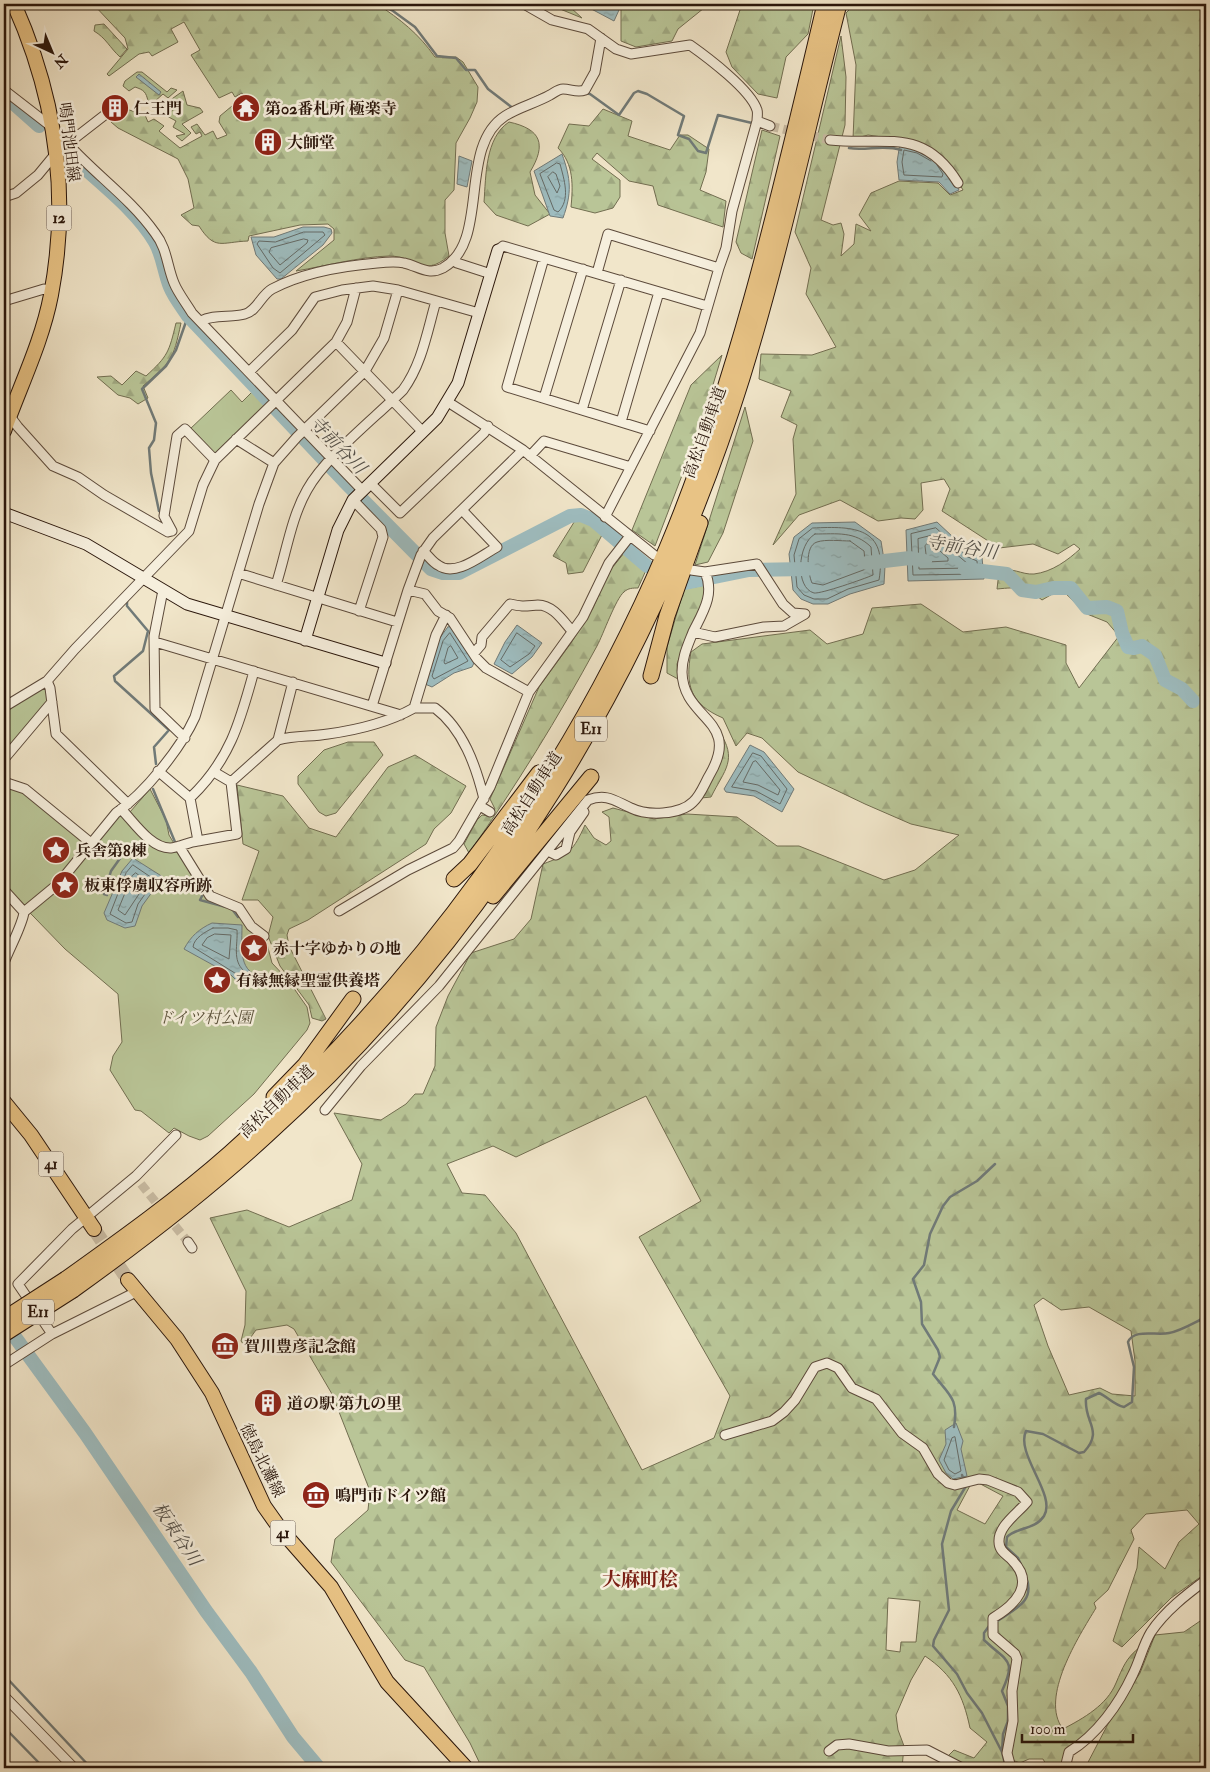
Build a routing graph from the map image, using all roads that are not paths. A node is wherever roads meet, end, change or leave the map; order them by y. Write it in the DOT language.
graph roads {
  1 [pos="14,4"];
  2 [pos="524,4"];
  3 [pos="825,4"];
  4 [pos="839,4"];
  5 [pos="601,38"];
  6 [pos="4,90"];
  7 [pos="106,114"];
  8 [pos="757,121"];
  9 [pos="770,126"];
  10 [pos="53,128"];
  11 [pos="830,140"];
  12 [pos="63,148"];
  13 [pos="958,183"];
  14 [pos="4,197"];
  15 [pos="498,250"];
  16 [pos="544,258"];
  17 [pos="453,260"];
  18 [pos="719,268"];
  19 [pos="583,269"];
  20 [pos="597,273"];
  21 [pos="491,274"];
  22 [pos="621,280"];
  23 [pos="356,288"];
  24 [pos="398,290"];
  25 [pos="51,292"];
  26 [pos="659,292"];
  27 [pos="4,301"];
  28 [pos="436,301"];
  29 [pos="707,306"];
  30 [pos="479,314"];
  31 [pos="201,321"];
  32 [pos="336,342"];
  33 [pos="250,371"];
  34 [pos="365,371"];
  35 [pos="741,380"];
  36 [pos="4,397"];
  37 [pos="544,398"];
  38 [pos="392,401"];
  39 [pos="448,402"];
  40 [pos="274,404"];
  41 [pos="582,410"];
  42 [pos="10,415"];
  43 [pos="621,422"];
  44 [pos="488,426"];
  45 [pos="4,431"];
  46 [pos="650,431"];
  47 [pos="423,432"];
  48 [pos="301,433"];
  49 [pos="236,439"];
  50 [pos="526,453"];
  51 [pos="215,460"];
  52 [pos="329,462"];
  53 [pos="274,463"];
  54 [pos="631,467"];
  55 [pos="360,493"];
  56 [pos="462,510"];
  57 [pos="4,513"];
  58 [pos="605,517"];
  59 [pos="172,531"];
  60 [pos="181,540"];
  61 [pos="625,542"];
  62 [pos="654,555"];
  63 [pos="420,556"];
  64 [pos="691,570"];
  65 [pos="238,573"];
  66 [pos="707,576"];
  67 [pos="144,579"];
  68 [pos="276,585"];
  69 [pos="163,590"];
  70 [pos="408,590"];
  71 [pos="318,599"];
  72 [pos="359,611"];
  73 [pos="446,615"];
  74 [pos="225,616"];
  75 [pos="397,622"];
  76 [pos="572,631"];
  77 [pos="694,632"];
  78 [pos="305,640"];
  79 [pos="155,642"];
  80 [pos="474,653"];
  81 [pos="212,659"];
  82 [pos="385,663"];
  83 [pos="254,671"];
  84 [pos="652,676"];
  85 [pos="47,681"];
  86 [pos="293,682"];
  87 [pos="601,684"];
  88 [pos="529,692"];
  89 [pos="52,702"];
  90 [pos="372,706"];
  91 [pos="4,707"];
  92 [pos="414,708"];
  93 [pos="401,715"];
  94 [pos="184,738"];
  95 [pos="278,740"];
  96 [pos="4,760"];
  97 [pos="158,771"];
  98 [pos="214,772"];
  99 [pos="591,777"];
  100 [pos="4,782"];
  101 [pos="231,782"];
  102 [pos="190,798"];
  103 [pos="595,798"];
  104 [pos="482,802"];
  105 [pos="125,807"];
  106 [pos="490,812"];
  107 [pos="198,841"];
  108 [pos="91,843"];
  109 [pos="179,846"];
  110 [pos="550,852"];
  111 [pos="454,879"];
  112 [pos="4,890"];
  113 [pos="339,911"];
  114 [pos="24,912"];
  115 [pos="264,936"];
  116 [pos="4,963"];
  117 [pos="413,983"];
  118 [pos="353,998"];
  119 [pos="4,1102"];
  120 [pos="325,1110"];
  121 [pos="176,1135"];
  122 [pos="156,1214"];
  123 [pos="90,1223"];
  124 [pos="128,1280"];
  125 [pos="69,1284"];
  126 [pos="136,1292"];
  127 [pos="4,1318"];
  128 [pos="4,1334"];
  129 [pos="51,1335"];
  130 [pos="4,1365"];
  131 [pos="725,1435"];
  132 [pos="1206,1580"];
  133 [pos="4,1696"];
  134 [pos="829,1751"];
  135 [pos="74,1768"];
  136 [pos="466,1768"];
  137 [pos="962,1768"];
  138 [pos="1011,1768"];
  139 [pos="1065,1768"];
  1 -- 10 [label="main road, 鳴門池田線 / 12"];
  2 -- 5 [label="street"];
  3 -- 87 [label="highway, 高松自動車道 / E11"];
  4 -- 35 [label="highway, 高松自動車道 / E11"];
  5 -- 8 [label="street"];
  5 -- 17 [label="street"];
  6 -- 10 [label="street"];
  7 -- 12 [label="street"];
  8 -- 9 [label="street"];
  8 -- 18 [label="street"];
  10 -- 12 [label="main road, 鳴門池田線 / 12"];
  11 -- 13 [label="street"];
  12 -- 14 [label="street"];
  12 -- 25 [label="main road, 鳴門池田線 / 12"];
  12 -- 31 [label="street"];
  15 -- 16 [label="street"];
  15 -- 21 [label="street"];
  16 -- 19 [label="street"];
  16 -- 37 [label="street"];
  17 -- 21 [label="street"];
  17 -- 31 [label="street"];
  18 -- 20 [label="street"];
  18 -- 29 [label="street"];
  19 -- 20 [label="street"];
  19 -- 37 [label="street"];
  20 -- 22 [label="street"];
  21 -- 30 [label="street"];
  22 -- 26 [label="street"];
  22 -- 41 [label="street"];
  23 -- 24 [label="street"];
  23 -- 32 [label="street"];
  23 -- 33 [label="street"];
  24 -- 28 [label="street"];
  24 -- 34 [label="street"];
  25 -- 27 [label="street"];
  25 -- 42 [label="main road, 鳴門池田線 / 12"];
  26 -- 29 [label="street"];
  26 -- 43 [label="street"];
  28 -- 30 [label="street"];
  28 -- 38 [label="street"];
  29 -- 46 [label="street"];
  30 -- 39 [label="street"];
  31 -- 33 [label="street"];
  32 -- 34 [label="street"];
  32 -- 40 [label="street"];
  33 -- 40 [label="street"];
  34 -- 38 [label="street"];
  34 -- 48 [label="street"];
  35 -- 84 [label="highway"];
  35 -- 117 [label="highway, 高松自動車道 / E11"];
  36 -- 42 [label="street"];
  37 -- 41 [label="street"];
  38 -- 47 [label="street"];
  38 -- 52 [label="street"];
  39 -- 44 [label="street"];
  39 -- 47 [label="street"];
  40 -- 48 [label="street"];
  40 -- 49 [label="street"];
  41 -- 43 [label="street"];
  42 -- 45 [label="main road, 鳴門池田線 / 12"];
  42 -- 59 [label="street"];
  43 -- 46 [label="street"];
  44 -- 50 [label="street"];
  44 -- 55 [label="street"];
  46 -- 54 [label="street"];
  47 -- 55 [label="street"];
  48 -- 52 [label="street"];
  48 -- 53 [label="street"];
  49 -- 51 [label="street"];
  49 -- 53 [label="street"];
  50 -- 54 [label="street"];
  50 -- 56 [label="street"];
  50 -- 58 [label="street"];
  51 -- 59 [label="street"];
  51 -- 60 [label="street"];
  52 -- 55 [label="street"];
  52 -- 68 [label="street"];
  53 -- 65 [label="street"];
  54 -- 58 [label="street"];
  55 -- 71 [label="street"];
  55 -- 72 [label="street"];
  56 -- 63 [label="street"];
  56 -- 63 [label="street"];
  57 -- 67 [label="street"];
  58 -- 61 [label="street"];
  59 -- 60 [label="street"];
  60 -- 67 [label="street"];
  61 -- 62 [label="street"];
  61 -- 76 [label="street"];
  63 -- 70 [label="street"];
  64 -- 66 [label="street"];
  65 -- 68 [label="street"];
  65 -- 74 [label="street"];
  66 -- 77 [label="street"];
  66 -- 77 [label="street"];
  67 -- 69 [label="street"];
  67 -- 85 [label="street"];
  68 -- 71 [label="street"];
  69 -- 74 [label="street"];
  69 -- 79 [label="street"];
  70 -- 73 [label="street"];
  70 -- 75 [label="street"];
  71 -- 72 [label="street"];
  71 -- 78 [label="street"];
  72 -- 75 [label="street"];
  73 -- 80 [label="street"];
  73 -- 92 [label="street"];
  74 -- 78 [label="street"];
  74 -- 81 [label="street"];
  75 -- 82 [label="street"];
  76 -- 80 [label="street"];
  76 -- 88 [label="street"];
  77 -- 103 [label="street"];
  78 -- 82 [label="street"];
  79 -- 81 [label="street"];
  79 -- 94 [label="street"];
  80 -- 88 [label="street"];
  81 -- 83 [label="street"];
  81 -- 94 [label="street"];
  82 -- 90 [label="street"];
  83 -- 86 [label="street"];
  83 -- 98 [label="street"];
  85 -- 89 [label="street"];
  85 -- 91 [label="street"];
  86 -- 90 [label="street"];
  86 -- 95 [label="street"];
  87 -- 111 [label="highway"];
  87 -- 122 [label="highway, 高松自動車道 / E11"];
  88 -- 104 [label="street"];
  89 -- 96 [label="street"];
  89 -- 105 [label="street"];
  90 -- 93 [label="street"];
  92 -- 93 [label="street"];
  92 -- 104 [label="street"];
  93 -- 95 [label="street"];
  94 -- 97 [label="street"];
  95 -- 101 [label="street"];
  97 -- 102 [label="street"];
  97 -- 105 [label="street"];
  98 -- 101 [label="street"];
  98 -- 102 [label="street"];
  99 -- 117 [label="highway"];
  100 -- 108 [label="street"];
  101 -- 107 [label="street"];
  102 -- 107 [label="street"];
  103 -- 110 [label="street"];
  103 -- 120 [label="street"];
  104 -- 106 [label="street"];
  104 -- 113 [label="street"];
  105 -- 108 [label="street"];
  105 -- 109 [label="street"];
  107 -- 109 [label="street"];
  108 -- 114 [label="street"];
  109 -- 115 [label="street"];
  112 -- 114 [label="street"];
  114 -- 116 [label="street"];
  117 -- 125 [label="highway, 高松自動車道 / E11"];
  118 -- 122 [label="highway"];
  119 -- 123 [label="main road, 41"];
  121 -- 123 [label="street"];
  122 -- 125 [label="highway, 高松自動車道 / E11"];
  123 -- 129 [label="street"];
  124 -- 126 [label="main road, 徳島北灘線 / 41"];
  125 -- 127 [label="highway, 高松自動車道 / E11, bridge"];
  125 -- 128 [label="highway, 高松自動車道 / E11, bridge"];
  126 -- 129 [label="street"];
  126 -- 136 [label="main road, 徳島北灘線 / 41"];
  129 -- 130 [label="street"];
  131 -- 138 [label="street"];
  132 -- 139 [label="street"];
  133 -- 135 [label="street"];
  134 -- 137 [label="street"];
}
